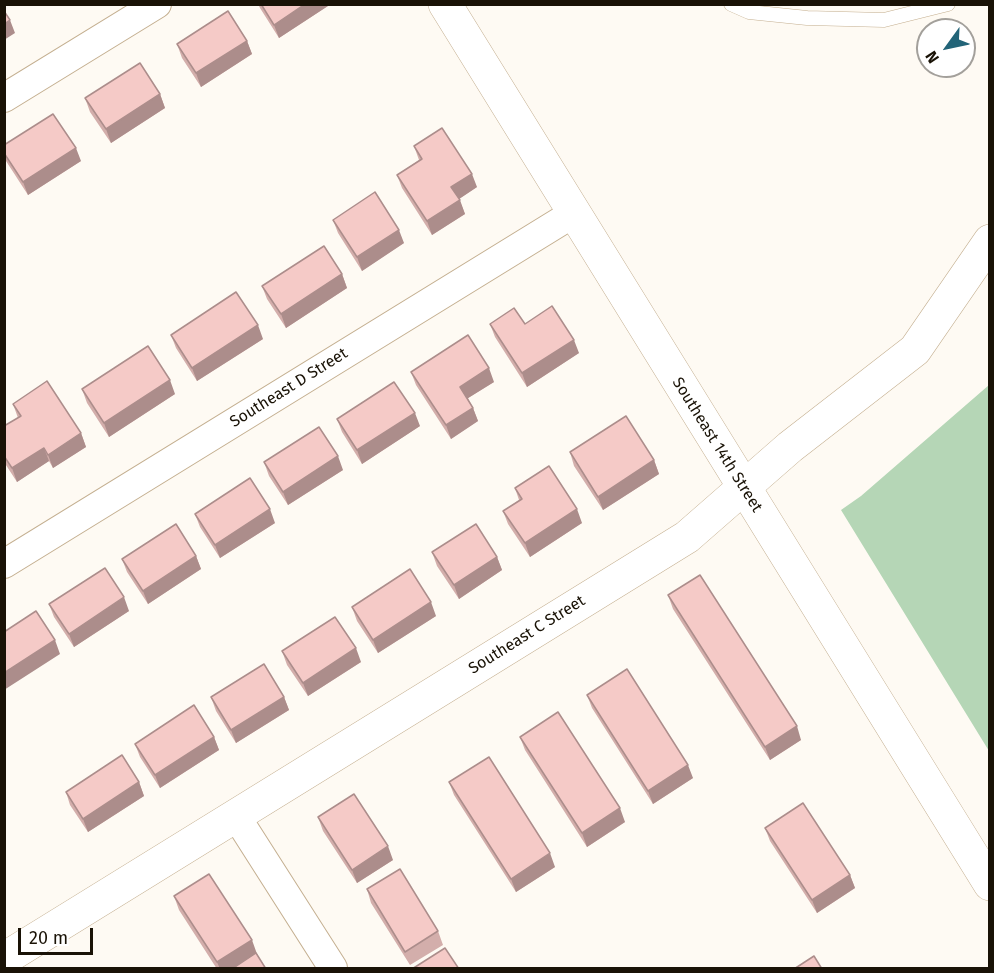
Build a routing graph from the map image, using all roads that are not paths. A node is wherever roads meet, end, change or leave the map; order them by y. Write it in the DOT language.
graph roads {
  1 [pos="157,4"];
  2 [pos="445,4"];
  3 [pos="731,4"];
  4 [pos="948,4"];
  5 [pos="4,98"];
  6 [pos="574,213"];
  7 [pos="990,241"];
  8 [pos="743,487"];
  9 [pos="4,564"];
  10 [pos="236,816"];
  11 [pos="990,884"];
  12 [pos="4,959"];
  13 [pos="333,969"];
  1 -- 5 [label="street"];
  2 -- 6 [label="street, Southeast 14th Street"];
  3 -- 4 [label="lane"];
  6 -- 8 [label="street, Southeast 14th Street"];
  6 -- 9 [label="street, Southeast D Street"];
  7 -- 8 [label="street, Southeast C Street"];
  8 -- 10 [label="street, Southeast C Street"];
  8 -- 11 [label="street, Southeast 14th Street"];
  10 -- 12 [label="street, Southeast C Street"];
  10 -- 13 [label="street"];
}
